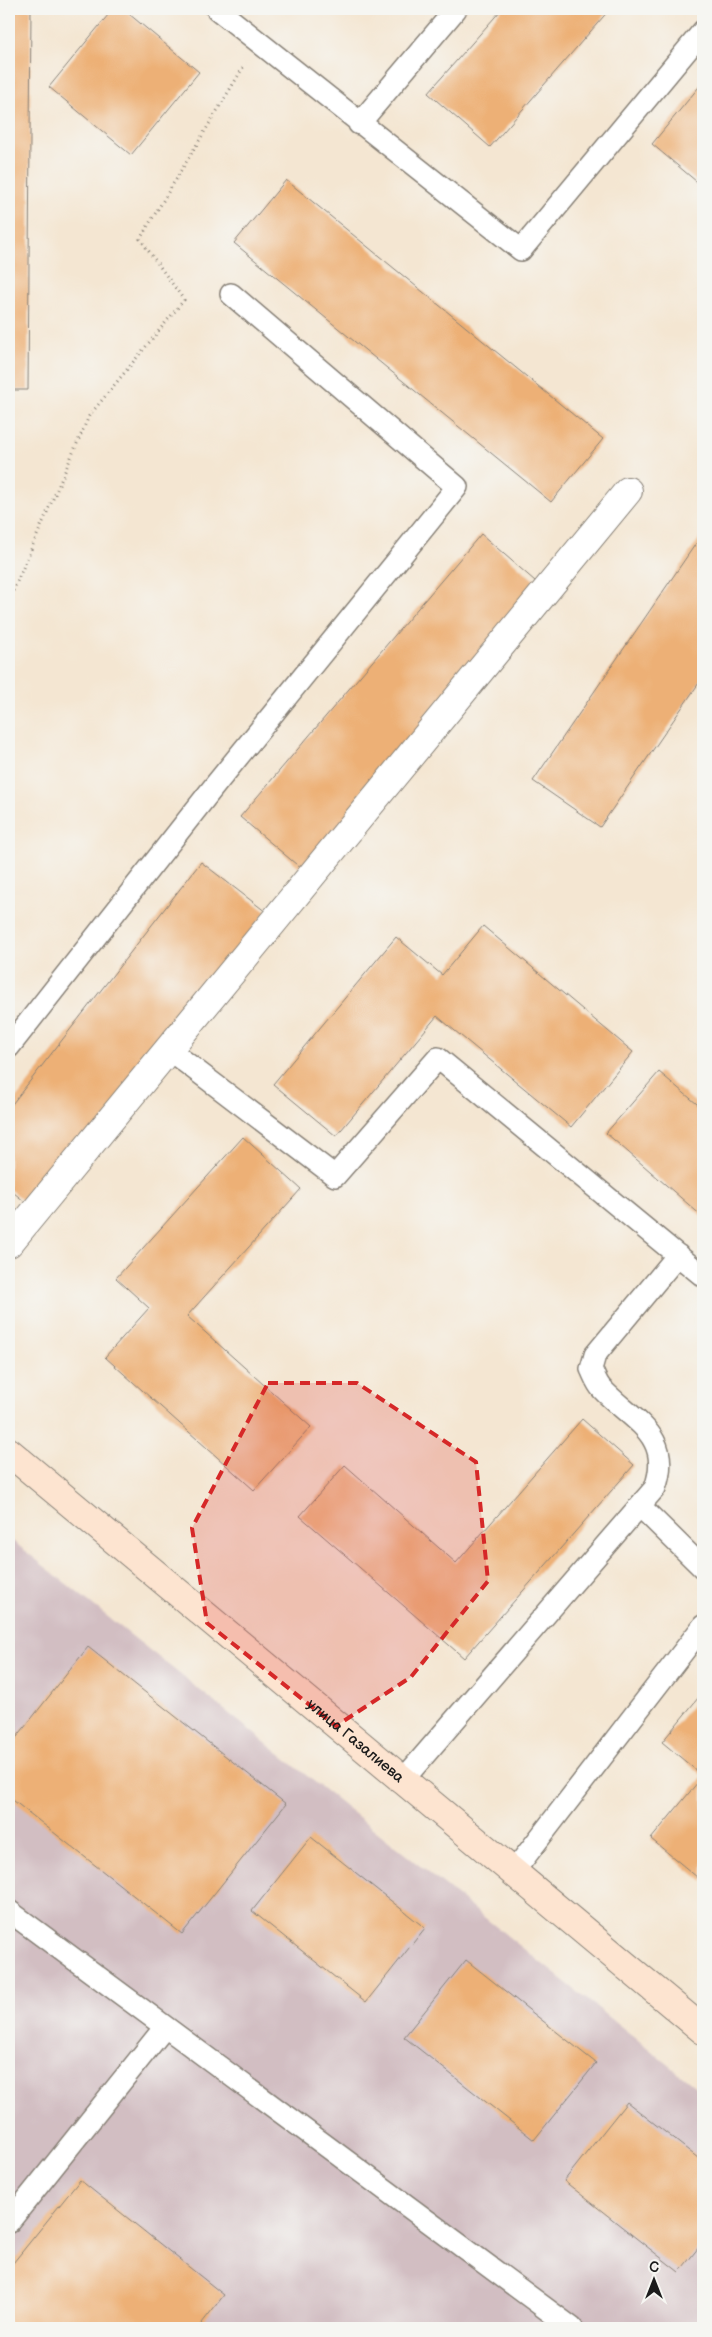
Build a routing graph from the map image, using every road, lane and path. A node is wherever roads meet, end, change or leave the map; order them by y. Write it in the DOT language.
graph roads {
  1 [pos="217,9"];
  2 [pos="456,9"];
  3 [pos="703,31"];
  4 [pos="258,42"];
  5 [pos="359,124"];
  6 [pos="232,294"];
  7 [pos="628,492"];
  8 [pos="9,600"];
  9 [pos="9,1047"];
  10 [pos="168,1049"];
  11 [pos="9,1244"];
  12 [pos="678,1256"];
  13 [pos="703,1276"];
  14 [pos="9,1452"];
  15 [pos="640,1506"];
  16 [pos="703,1568"];
  17 [pos="703,1626"];
  18 [pos="402,1781"];
  19 [pos="514,1871"];
  20 [pos="9,1911"];
  21 [pos="165,2027"];
  22 [pos="703,2030"];
  23 [pos="9,2222"];
  24 [pos="572,2328"];
  1 -- 4 [label="lane"];
  2 -- 5 [label="lane"];
  3 -- 5 [label="lane"];
  4 -- 5 [label="lane"];
  4 -- 8 [label="path"];
  6 -- 9 [label="lane"];
  7 -- 10 [label="street"];
  10 -- 11 [label="street"];
  10 -- 12 [label="lane"];
  12 -- 13 [label="lane"];
  12 -- 15 [label="lane"];
  14 -- 18 [label="main road, улица Газалиева"];
  15 -- 16 [label="lane"];
  15 -- 18 [label="lane"];
  17 -- 19 [label="lane"];
  18 -- 19 [label="main road, улица Газалиева"];
  19 -- 22 [label="main road, улица Газалиева"];
  20 -- 21 [label="lane"];
  21 -- 23 [label="lane"];
  21 -- 24 [label="lane"];
}
